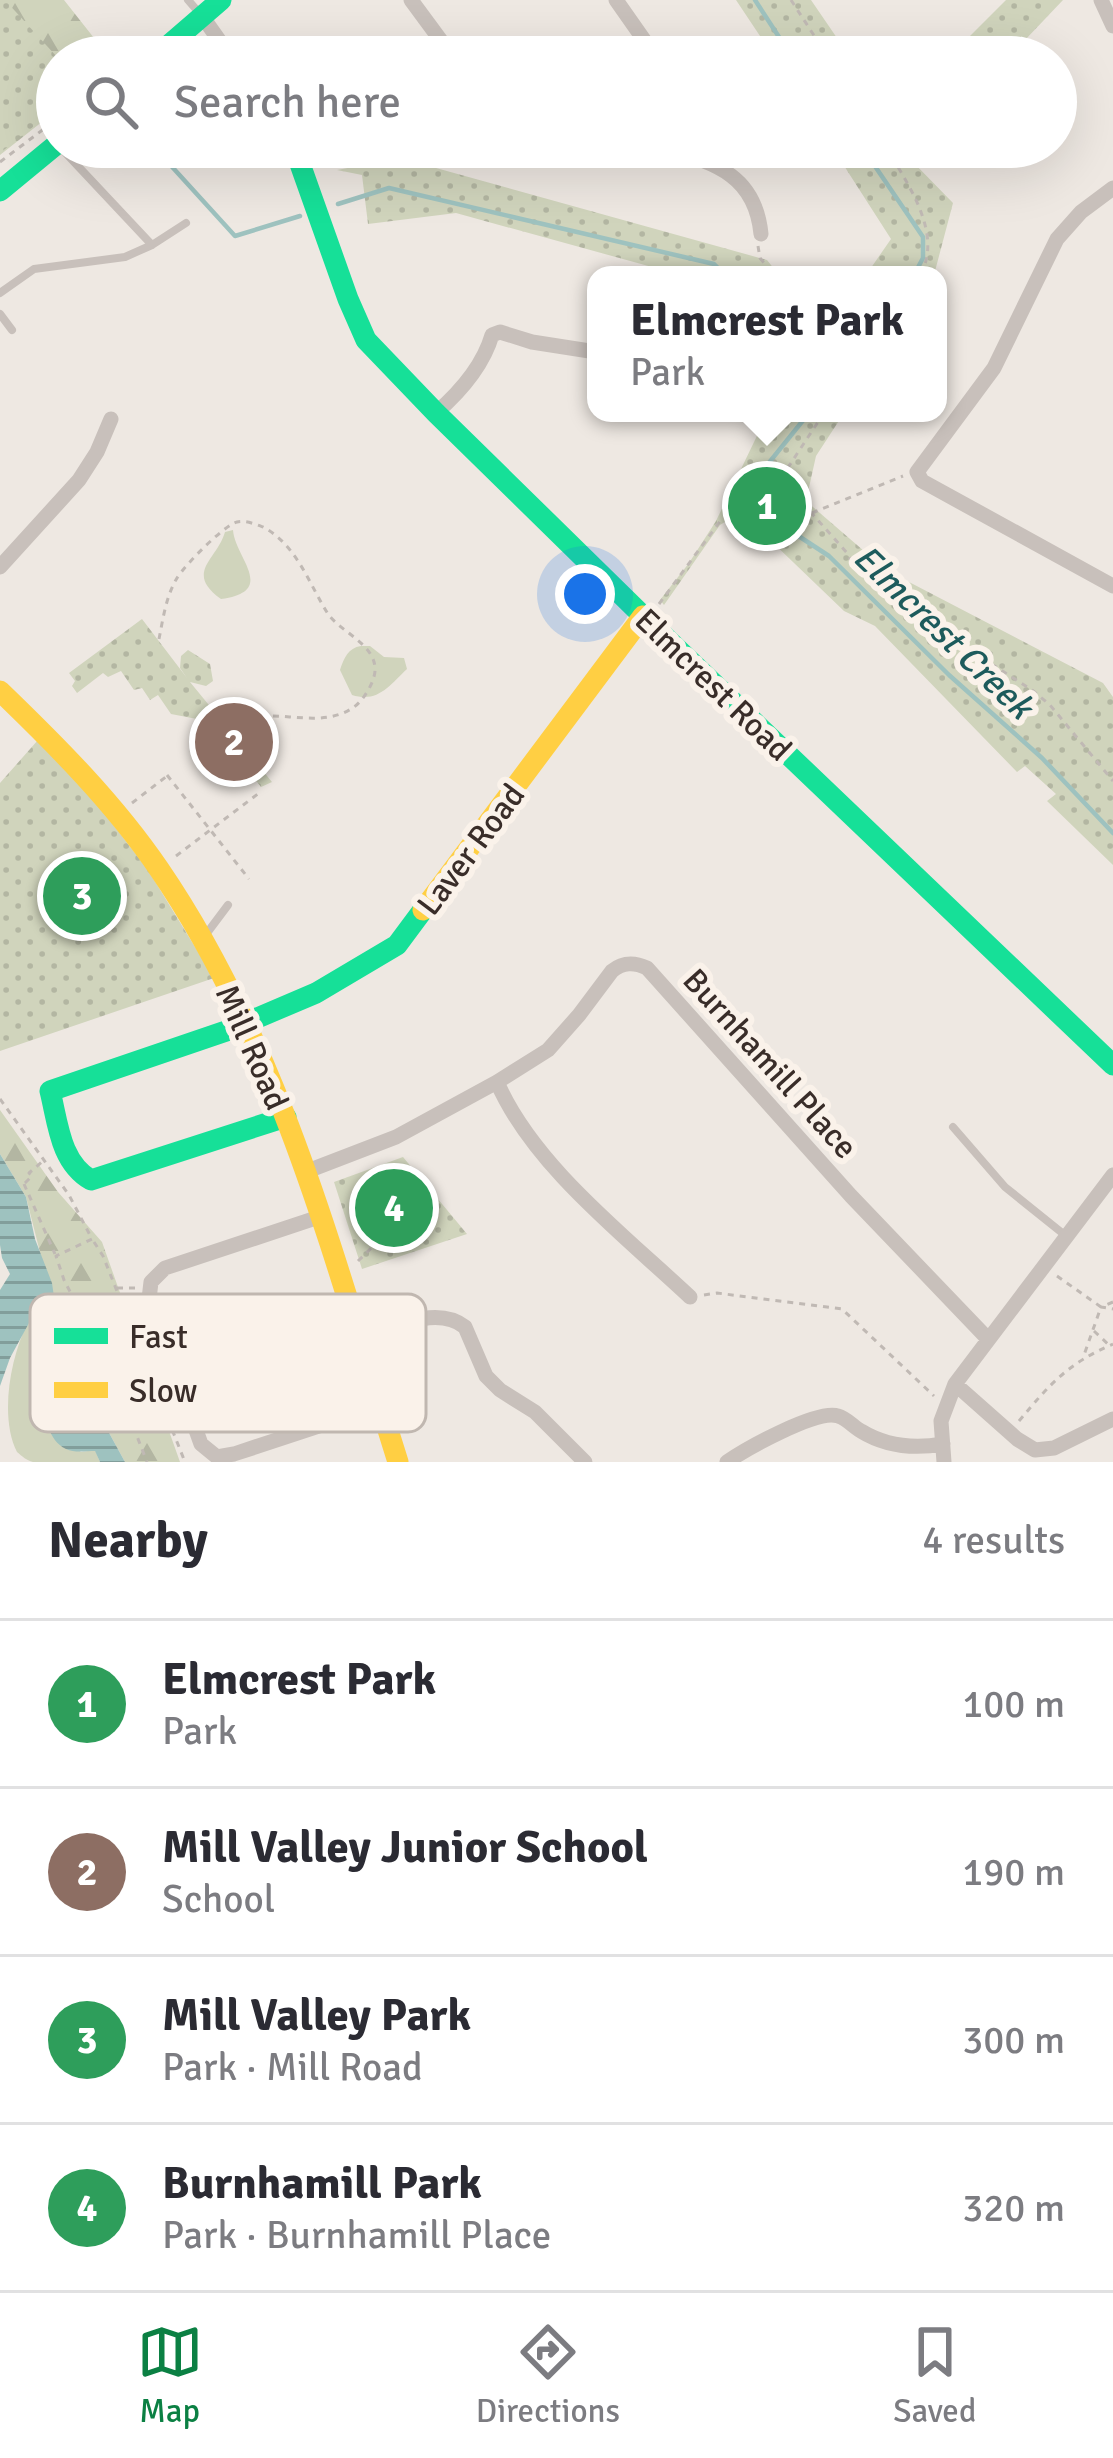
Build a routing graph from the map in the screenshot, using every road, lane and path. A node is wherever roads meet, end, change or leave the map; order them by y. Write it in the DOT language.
graph roads {
  1 [pos="221,0"];
  2 [pos="411,0"];
  3 [pos="616,0"];
  4 [pos="791,0"];
  5 [pos="1102,0"];
  6 [pos="195,8"];
  7 [pos="1113,26"];
  8 [pos="172,36"];
  9 [pos="216,36"];
  10 [pos="438,36"];
  11 [pos="641,36"];
  12 [pos="814,36"];
  13 [pos="36,134"];
  14 [pos="0,162"];
  15 [pos="36,163"];
  16 [pos="80,168"];
  17 [pos="301,168"];
  18 [pos="719,168"];
  19 [pos="898,168"];
  20 [pos="1113,188"];
  21 [pos="0,191"];
  22 [pos="186,224"];
  23 [pos="761,233"];
  24 [pos="152,245"];
  25 [pos="767,266"];
  26 [pos="924,266"];
  27 [pos="0,293"];
  28 [pos="0,314"];
  29 [pos="13,330"];
  30 [pos="587,350"];
  31 [pos="436,413"];
  32 [pos="111,419"];
  33 [pos="818,422"];
  34 [pos="917,472"];
  35 [pos="785,484"];
  36 [pos="811,514"];
  37 [pos="0,567"];
  38 [pos="1113,586"];
  39 [pos="649,614"];
  40 [pos="159,639"];
  41 [pos="0,691"];
  42 [pos="229,726"];
  43 [pos="1113,781"];
  44 [pos="260,793"];
  45 [pos="126,808"];
  46 [pos="210,830"];
  47 [pos="176,856"];
  48 [pos="249,879"];
  49 [pos="228,905"];
  50 [pos="202,939"];
  51 [pos="247,1023"];
  52 [pos="1113,1065"];
  53 [pos="496,1082"];
  54 [pos="0,1099"];
  55 [pos="286,1117"];
  56 [pos="952,1127"];
  57 [pos="44,1160"];
  58 [pos="305,1172"];
  59 [pos="1113,1175"];
  60 [pos="439,1213"];
  61 [pos="319,1216"];
  62 [pos="1066,1236"];
  63 [pos="92,1239"];
  64 [pos="56,1256"];
  65 [pos="358,1262"];
  66 [pos="1043,1267"];
  67 [pos="115,1288"];
  68 [pos="150,1290"];
  69 [pos="71,1294"];
  70 [pos="117,1294"];
  71 [pos="150,1294"];
  72 [pos="344,1294"];
  73 [pos="690,1297"];
  74 [pos="1113,1302"];
  75 [pos="1101,1307"];
  76 [pos="1113,1309"];
  77 [pos="426,1319"];
  78 [pos="1093,1329"];
  79 [pos="987,1338"];
  80 [pos="1111,1345"];
  81 [pos="1084,1357"];
  82 [pos="955,1384"];
  83 [pos="946,1404"];
  84 [pos="1113,1419"];
  85 [pos="135,1432"];
  86 [pos="173,1432"];
  87 [pos="197,1432"];
  88 [pos="301,1432"];
  89 [pos="388,1432"];
  90 [pos="1009,1432"];
  91 [pos="944,1453"];
  92 [pos="147,1462"];
  93 [pos="185,1462"];
  94 [pos="398,1462"];
  95 [pos="585,1462"];
  96 [pos="727,1462"];
  97 [pos="958,1462"];
  1 -- 6 [label="street"];
  2 -- 10 [label="street"];
  3 -- 11 [label="street"];
  4 -- 12 [label="path"];
  5 -- 7 [label="street"];
  6 -- 8 [label="street"];
  6 -- 9 [label="street"];
  13 -- 14 [label="path"];
  15 -- 21 [label="street"];
  16 -- 24 [label="lane"];
  17 -- 31 [label="street, Elmcrest Road"];
  18 -- 23 [label="street"];
  19 -- 26 [label="path"];
  20 -- 34 [label="street"];
  22 -- 24 [label="lane"];
  23 -- 25 [label="path"];
  24 -- 27 [label="lane"];
  28 -- 29 [label="lane"];
  30 -- 31 [label="street"];
  31 -- 39 [label="street, Elmcrest Road"];
  32 -- 37 [label="street"];
  33 -- 35 [label="path"];
  34 -- 36 [label="path"];
  34 -- 38 [label="street"];
  35 -- 36 [label="path"];
  35 -- 39 [label="path"];
  36 -- 43 [label="path"];
  39 -- 51 [label="street, Laver Road"];
  39 -- 52 [label="street, Elmcrest Road"];
  40 -- 42 [label="path"];
  41 -- 50 [label="street, Mill Road"];
  44 -- 46 [label="path"];
  45 -- 46 [label="path"];
  46 -- 47 [label="path"];
  46 -- 48 [label="path"];
  49 -- 50 [label="lane"];
  50 -- 51 [label="street, Mill Road"];
  51 -- 55 [label="street, Mill Road"];
  51 -- 55 [label="street, Laver Road"];
  53 -- 58 [label="street, Burnhamill Place"];
  53 -- 73 [label="street"];
  53 -- 79 [label="street, Burnhamill Place"];
  54 -- 57 [label="path"];
  55 -- 58 [label="street, Mill Road"];
  56 -- 62 [label="lane"];
  57 -- 63 [label="path"];
  57 -- 64 [label="path"];
  58 -- 61 [label="street, Mill Road"];
  59 -- 62 [label="street"];
  60 -- 65 [label="path"];
  61 -- 68 [label="street"];
  61 -- 72 [label="street, Mill Road"];
  62 -- 66 [label="street"];
  63 -- 64 [label="path"];
  63 -- 67 [label="path"];
  64 -- 69 [label="path"];
  66 -- 75 [label="path"];
  66 -- 79 [label="street"];
  67 -- 68 [label="path"];
  67 -- 70 [label="path"];
  68 -- 71 [label="street"];
  73 -- 83 [label="path"];
  74 -- 75 [label="path"];
  75 -- 76 [label="path"];
  75 -- 78 [label="path"];
  77 -- 95 [label="street"];
  78 -- 80 [label="path"];
  78 -- 81 [label="path"];
  79 -- 82 [label="street"];
  80 -- 81 [label="path"];
  81 -- 90 [label="path"];
  82 -- 83 [label="street"];
  82 -- 90 [label="street"];
  83 -- 91 [label="street"];
  84 -- 90 [label="street"];
  85 -- 92 [label="path"];
  86 -- 93 [label="path"];
  87 -- 88 [label="street"];
  89 -- 94 [label="street, Mill Road"];
  91 -- 96 [label="street"];
  91 -- 97 [label="street"];
}
